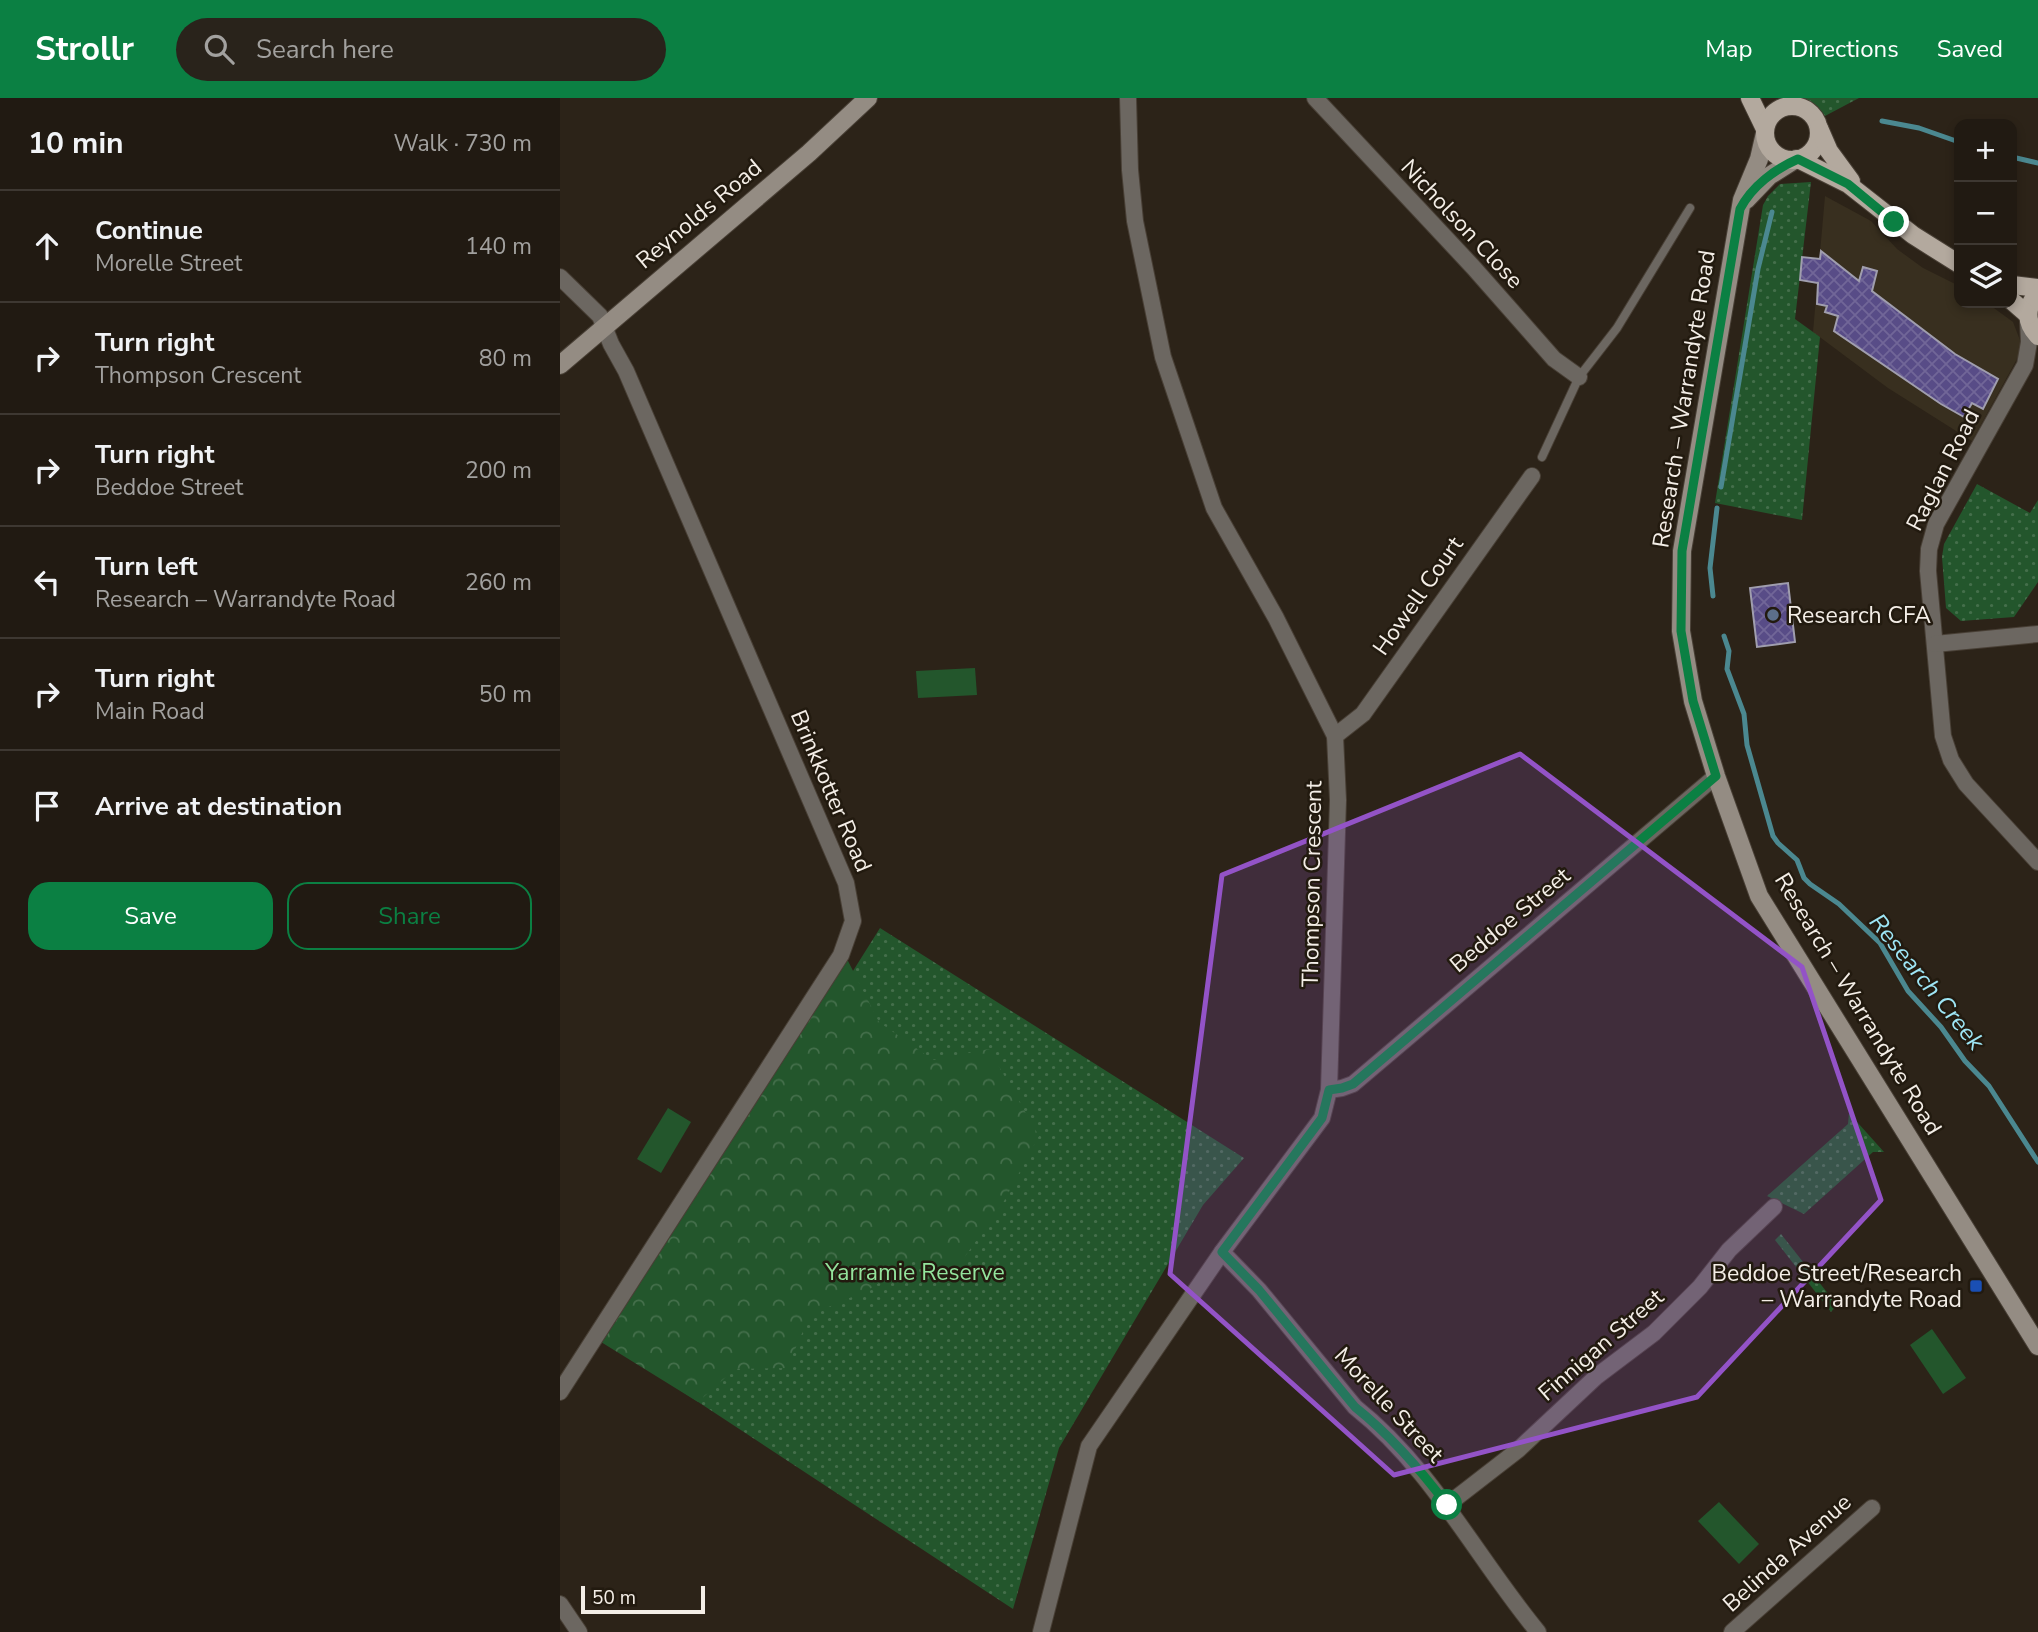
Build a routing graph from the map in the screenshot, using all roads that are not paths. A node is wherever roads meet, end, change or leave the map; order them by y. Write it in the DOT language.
graph roads {
  1 [pos="867,98"];
  2 [pos="1128,98"];
  3 [pos="1315,98"];
  4 [pos="1749,98"];
  5 [pos="1783,98"];
  6 [pos="1801,107"];
  7 [pos="1819,128"];
  8 [pos="1765,131"];
  9 [pos="1797,159"];
  10 [pos="1860,192"];
  11 [pos="1690,208"];
  12 [pos="1740,209"];
  13 [pos="1954,261"];
  14 [pos="560,277"];
  15 [pos="2017,286"];
  16 [pos="2038,288"];
  17 [pos="2038,293"];
  18 [pos="2017,306"];
  19 [pos="2028,318"];
  20 [pos="604,326"];
  21 [pos="2038,335"];
  22 [pos="2038,354"];
  23 [pos="560,365"];
  24 [pos="2025,365"];
  25 [pos="1579,377"];
  26 [pos="1542,457"];
  27 [pos="1532,476"];
  28 [pos="2038,634"];
  29 [pos="1936,643"];
  30 [pos="1335,737"];
  31 [pos="1716,776"];
  32 [pos="2038,862"];
  33 [pos="1329,1090"];
  34 [pos="1774,1208"];
  35 [pos="1222,1252"];
  36 [pos="2038,1346"];
  37 [pos="560,1392"];
  38 [pos="1447,1505"];
  39 [pos="1872,1508"];
  40 [pos="560,1604"];
  41 [pos="579,1632"];
  42 [pos="1041,1632"];
  43 [pos="1538,1632"];
  44 [pos="1732,1632"];
  1 -- 20 [label="main road, Reynolds Road"];
  2 -- 30 [label="street, Thompson Crescent"];
  3 -- 25 [label="street, Nicholson Close"];
  4 -- 8 [label="main road"];
  5 -- 6 [label="main road"];
  6 -- 7 [label="main road"];
  6 -- 8 [label="main road"];
  7 -- 9 [label="main road"];
  7 -- 10 [label="main road"];
  8 -- 9 [label="main road"];
  8 -- 12 [label="main road, Research – Warrandyte Road"];
  9 -- 10 [label="main road"];
  9 -- 12 [label="main road, Research – Warrandyte Road"];
  10 -- 13 [label="main road"];
  11 -- 25 [label="lane"];
  12 -- 31 [label="main road, Research – Warrandyte Road"];
  14 -- 20 [label="street, Brinkkotter Road"];
  15 -- 16 [label="main road"];
  17 -- 19 [label="main road"];
  18 -- 19 [label="main road"];
  19 -- 21 [label="main road"];
  19 -- 24 [label="street, Raglan Road"];
  20 -- 23 [label="main road, Reynolds Road"];
  20 -- 37 [label="street, Brinkkotter Road"];
  22 -- 24 [label="street, Raglan Road"];
  24 -- 29 [label="street, Raglan Road"];
  25 -- 26 [label="lane"];
  27 -- 30 [label="street, Howell Court"];
  28 -- 29 [label="street"];
  29 -- 32 [label="street, Raglan Road"];
  30 -- 33 [label="street, Thompson Crescent"];
  31 -- 33 [label="street, Beddoe Street"];
  31 -- 36 [label="main road, Research – Warrandyte Road"];
  33 -- 35 [label="street, Thompson Crescent"];
  34 -- 38 [label="street, Finnigan Street"];
  35 -- 38 [label="street, Morelle Street"];
  35 -- 42 [label="street, Thompson Crescent"];
  38 -- 43 [label="street, Morelle Street"];
  39 -- 44 [label="street, Belinda Avenue"];
  40 -- 41 [label="street"];
}
